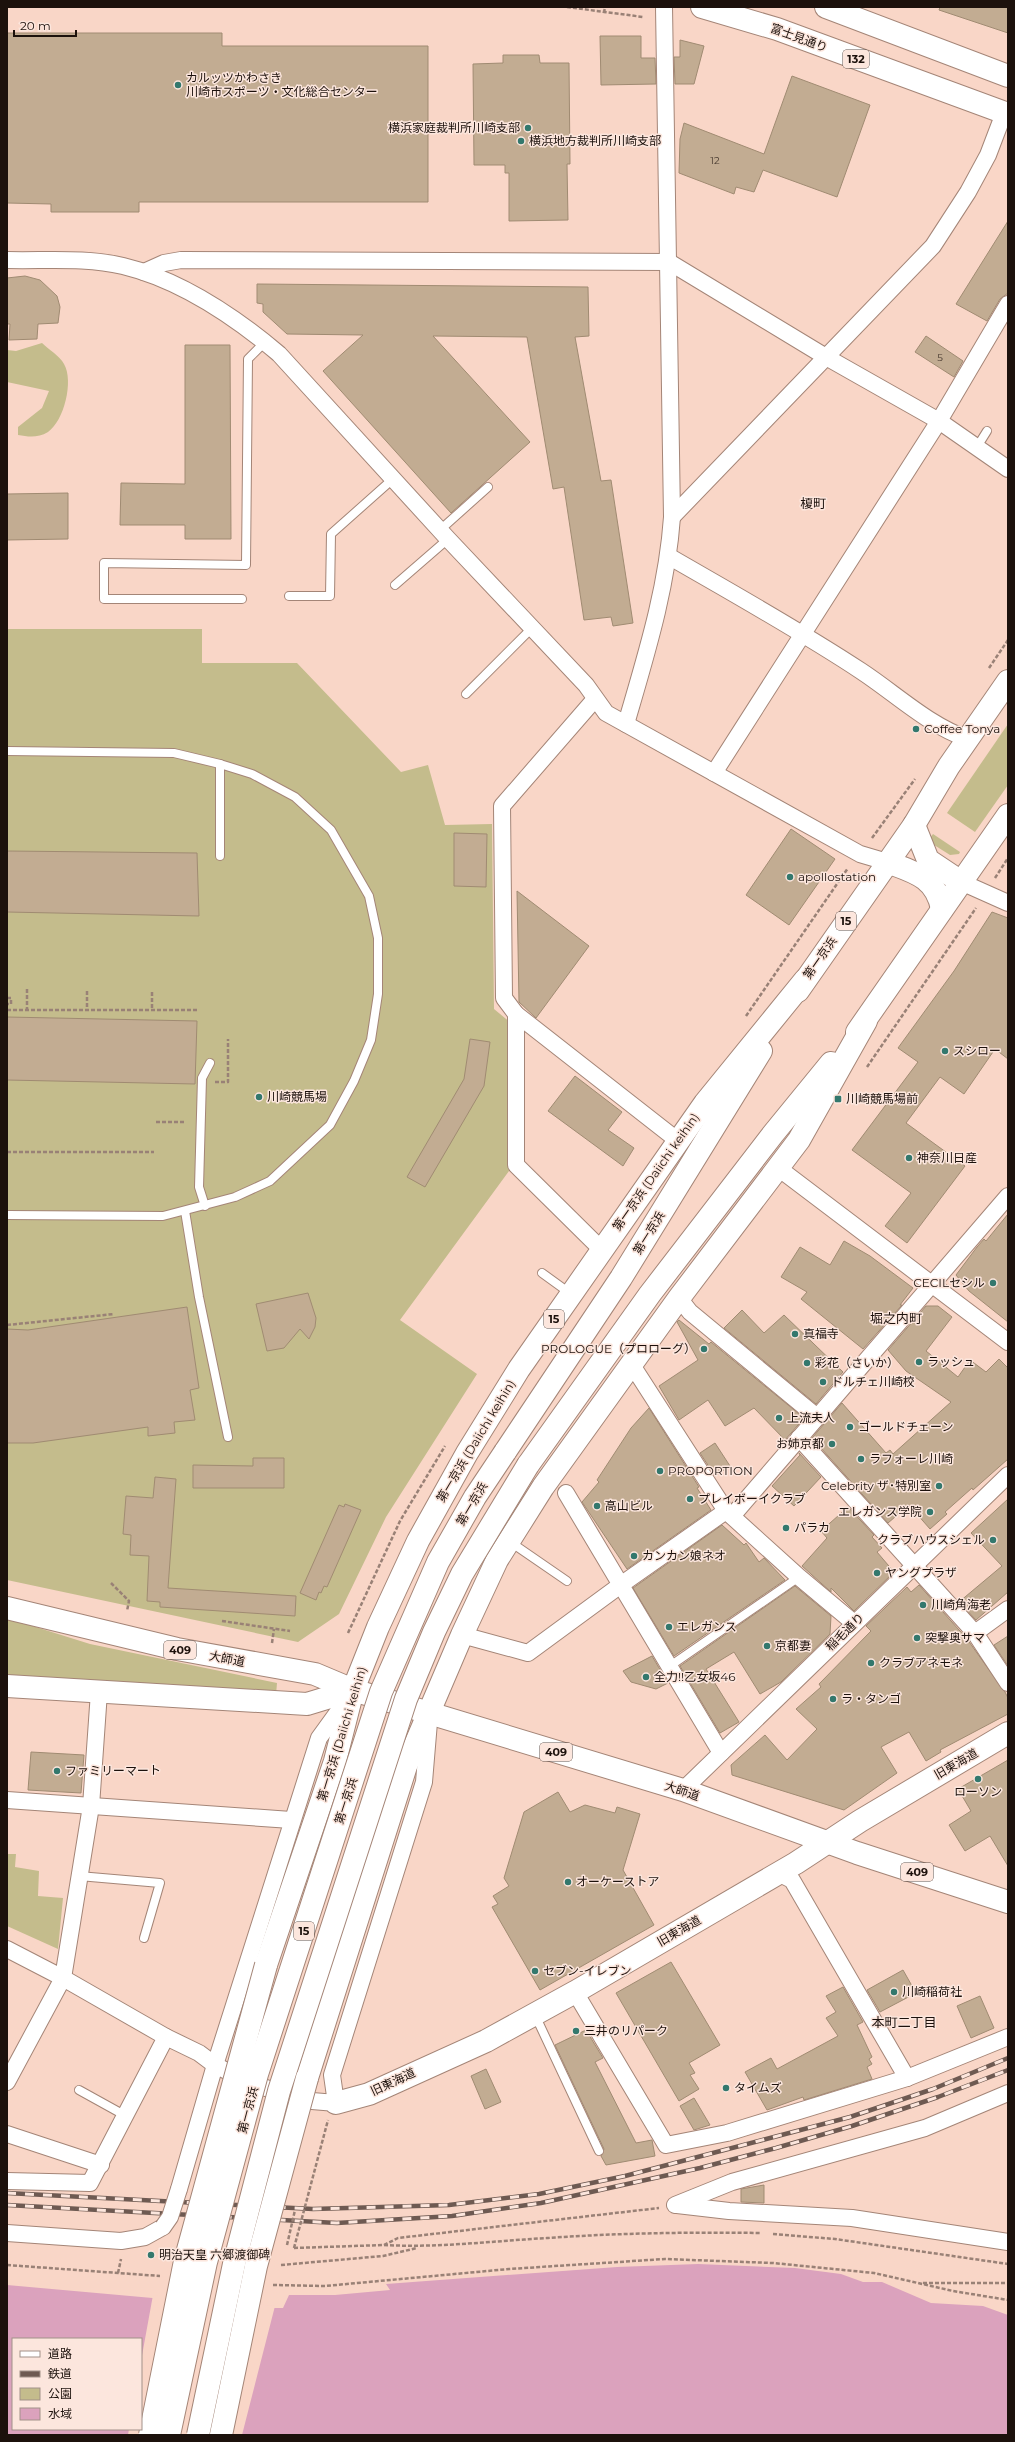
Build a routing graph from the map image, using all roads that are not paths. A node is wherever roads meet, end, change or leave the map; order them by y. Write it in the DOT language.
graph roads {
  1 [pos="664,7"];
  2 [pos="702,7"];
  3 [pos="826,7"];
  4 [pos="1008,76"];
  5 [pos="1006,113"];
  6 [pos="7,260"];
  7 [pos="670,262"];
  8 [pos="144,272"];
  9 [pos="1008,304"];
  10 [pos="265,342"];
  11 [pos="826,357"];
  12 [pos="939,421"];
  13 [pos="987,431"];
  14 [pos="977,447"];
  15 [pos="1008,469"];
  16 [pos="394,478"];
  17 [pos="488,487"];
  18 [pos="672,517"];
  19 [pos="444,535"];
  20 [pos="670,557"];
  21 [pos="395,585"];
  22 [pos="289,596"];
  23 [pos="242,599"];
  24 [pos="532,628"];
  25 [pos="803,634"];
  26 [pos="1008,681"];
  27 [pos="466,694"];
  28 [pos="595,700"];
  29 [pos="626,724"];
  30 [pos="968,739"];
  31 [pos="7,751"];
  32 [pos="220,764"];
  33 [pos="714,773"];
  34 [pos="1008,815"];
  35 [pos="914,825"];
  36 [pos="220,856"];
  37 [pos="887,862"];
  38 [pos="961,882"];
  39 [pos="1008,903"];
  40 [pos="942,909"];
  41 [pos="805,980"];
  42 [pos="516,1014"];
  43 [pos="866,1021"];
  44 [pos="210,1063"];
  45 [pos="677,1140"];
  46 [pos="777,1167"];
  47 [pos="1008,1196"];
  48 [pos="205,1206"];
  49 [pos="185,1211"];
  50 [pos="7,1215"];
  51 [pos="602,1250"];
  52 [pos="542,1273"];
  53 [pos="933,1284"];
  54 [pos="572,1294"];
  55 [pos="679,1298"];
  56 [pos="1008,1342"];
  57 [pos="632,1365"];
  58 [pos="817,1417"];
  59 [pos="228,1437"];
  60 [pos="799,1438"];
  61 [pos="1008,1475"];
  62 [pos="566,1493"];
  63 [pos="729,1513"];
  64 [pos="509,1541"];
  65 [pos="914,1566"];
  66 [pos="799,1577"];
  67 [pos="567,1581"];
  68 [pos="622,1584"];
  69 [pos="7,1608"];
  70 [pos="1008,1609"];
  71 [pos="854,1623"];
  72 [pos="975,1633"];
  73 [pos="462,1634"];
  74 [pos="670,1666"];
  75 [pos="1008,1683"];
  76 [pos="7,1686"];
  77 [pos="353,1690"];
  78 [pos="99,1692"];
  79 [pos="430,1712"];
  80 [pos="1008,1734"];
  81 [pos="721,1753"];
  82 [pos="683,1790"];
  83 [pos="7,1800"];
  84 [pos="91,1806"];
  85 [pos="291,1820"];
  86 [pos="827,1842"];
  87 [pos="778,1873"];
  88 [pos="79,1876"];
  89 [pos="1008,1902"];
  90 [pos="144,1938"];
  91 [pos="7,1949"];
  92 [pos="266,1966"];
  93 [pos="63,1978"];
  94 [pos="575,1992"];
  95 [pos="534,2014"];
  96 [pos="1008,2037"];
  97 [pos="166,2038"];
  98 [pos="215,2065"];
  99 [pos="907,2078"];
  100 [pos="7,2082"];
  101 [pos="79,2090"];
  102 [pos="1008,2093"];
  103 [pos="332,2111"];
  104 [pos="126,2116"];
  105 [pos="7,2134"];
  106 [pos="599,2151"];
  107 [pos="101,2165"];
  108 [pos="7,2181"];
  109 [pos="7,2233"];
  110 [pos="1008,2242"];
  111 [pos="150,2435"];
  112 [pos="169,2435"];
  113 [pos="198,2435"];
  114 [pos="221,2435"];
  1 -- 7 [label="street"];
  2 -- 5 [label="main road, 富士見通り / 132"];
  3 -- 4 [label="main road"];
  5 -- 11 [label="street"];
  6 -- 8 [label="street"];
  7 -- 8 [label="street"];
  7 -- 11 [label="street"];
  7 -- 18 [label="street"];
  8 -- 10 [label="street"];
  9 -- 12 [label="street"];
  10 -- 16 [label="street"];
  10 -- 23 [label="lane"];
  11 -- 12 [label="street"];
  11 -- 18 [label="street"];
  12 -- 14 [label="street"];
  12 -- 25 [label="street"];
  13 -- 14 [label="lane"];
  14 -- 15 [label="street"];
  16 -- 19 [label="street"];
  16 -- 22 [label="lane"];
  17 -- 19 [label="lane"];
  18 -- 20 [label="street"];
  19 -- 21 [label="lane"];
  19 -- 24 [label="street"];
  20 -- 25 [label="street"];
  20 -- 29 [label="street"];
  24 -- 27 [label="lane"];
  24 -- 28 [label="street"];
  25 -- 30 [label="street"];
  25 -- 33 [label="street"];
  26 -- 30 [label="main road, 第一京浜 / 15"];
  28 -- 29 [label="street"];
  28 -- 42 [label="street"];
  29 -- 33 [label="street"];
  30 -- 35 [label="main road, 第一京浜 / 15"];
  31 -- 32 [label="lane"];
  32 -- 36 [label="lane"];
  32 -- 48 [label="lane"];
  33 -- 37 [label="street"];
  34 -- 38 [label="main road, 第一京浜 / 15"];
  35 -- 37 [label="main road, 第一京浜 / 15"];
  35 -- 38 [label="main road"];
  37 -- 40 [label="main road"];
  37 -- 41 [label="main road, 第一京浜 / 15"];
  38 -- 39 [label="street"];
  38 -- 40 [label="main road, 第一京浜 / 15"];
  40 -- 43 [label="main road, 第一京浜 / 15"];
  41 -- 45 [label="main road, 第一京浜 (Daiichi keihin) / 15"];
  41 -- 112 [label="main road, 第一京浜 / 15, bridge"];
  42 -- 45 [label="street"];
  42 -- 51 [label="street"];
  43 -- 46 [label="main road"];
  43 -- 113 [label="main road, 第一京浜 / 15, bridge"];
  44 -- 48 [label="lane"];
  45 -- 51 [label="main road, 第一京浜 (Daiichi keihin) / 15"];
  46 -- 53 [label="street"];
  46 -- 55 [label="main road"];
  47 -- 53 [label="street"];
  48 -- 49 [label="lane"];
  49 -- 50 [label="lane"];
  49 -- 59 [label="lane"];
  51 -- 54 [label="main road, 第一京浜 (Daiichi keihin) / 15"];
  52 -- 54 [label="lane"];
  53 -- 56 [label="street"];
  53 -- 58 [label="street"];
  54 -- 77 [label="main road, 第一京浜 (Daiichi keihin) / 15"];
  55 -- 57 [label="main road"];
  55 -- 58 [label="street"];
  57 -- 63 [label="street"];
  57 -- 64 [label="main road"];
  58 -- 60 [label="street"];
  60 -- 63 [label="street"];
  60 -- 65 [label="street"];
  61 -- 65 [label="street, 稲毛通り"];
  62 -- 68 [label="street"];
  63 -- 66 [label="street"];
  63 -- 68 [label="street"];
  64 -- 67 [label="lane"];
  64 -- 73 [label="main road"];
  65 -- 71 [label="street, 稲毛通り"];
  65 -- 72 [label="street"];
  66 -- 71 [label="street"];
  66 -- 74 [label="lane"];
  68 -- 73 [label="street"];
  68 -- 74 [label="street"];
  69 -- 77 [label="main road, 大師道 / 409"];
  70 -- 72 [label="street"];
  71 -- 81 [label="street, 稲毛通り"];
  72 -- 75 [label="street"];
  73 -- 79 [label="main road"];
  74 -- 81 [label="street"];
  76 -- 78 [label="main road"];
  77 -- 78 [label="main road"];
  77 -- 79 [label="main road, 大師道 / 409"];
  77 -- 85 [label="street"];
  77 -- 92 [label="main road, 第一京浜 (Daiichi keihin) / 15"];
  78 -- 84 [label="street"];
  79 -- 82 [label="main road, 大師道 / 409"];
  79 -- 103 [label="street"];
  79 -- 114 [label="main road, bridge"];
  80 -- 86 [label="main road, 旧東海道"];
  81 -- 82 [label="street, 稲毛通り"];
  82 -- 86 [label="main road, 大師道 / 409"];
  83 -- 84 [label="street"];
  84 -- 85 [label="street"];
  84 -- 88 [label="street"];
  85 -- 98 [label="street"];
  86 -- 87 [label="main road, 旧東海道"];
  86 -- 89 [label="main road, 大師道 / 409"];
  87 -- 94 [label="main road, 旧東海道"];
  87 -- 99 [label="street"];
  88 -- 90 [label="lane"];
  88 -- 93 [label="street"];
  91 -- 93 [label="street"];
  92 -- 111 [label="main road, 第一京浜 / 15, bridge"];
  93 -- 97 [label="street"];
  93 -- 100 [label="street"];
  94 -- 95 [label="main road, 旧東海道"];
  94 -- 99 [label="street"];
  95 -- 103 [label="main road, 旧東海道"];
  95 -- 106 [label="lane"];
  96 -- 99 [label="street"];
  97 -- 98 [label="street"];
  97 -- 104 [label="street"];
  98 -- 103 [label="street"];
  98 -- 109 [label="street, bridge"];
  101 -- 104 [label="lane"];
  102 -- 110 [label="street"];
  104 -- 107 [label="street"];
  105 -- 107 [label="street"];
  107 -- 108 [label="street"];
}
